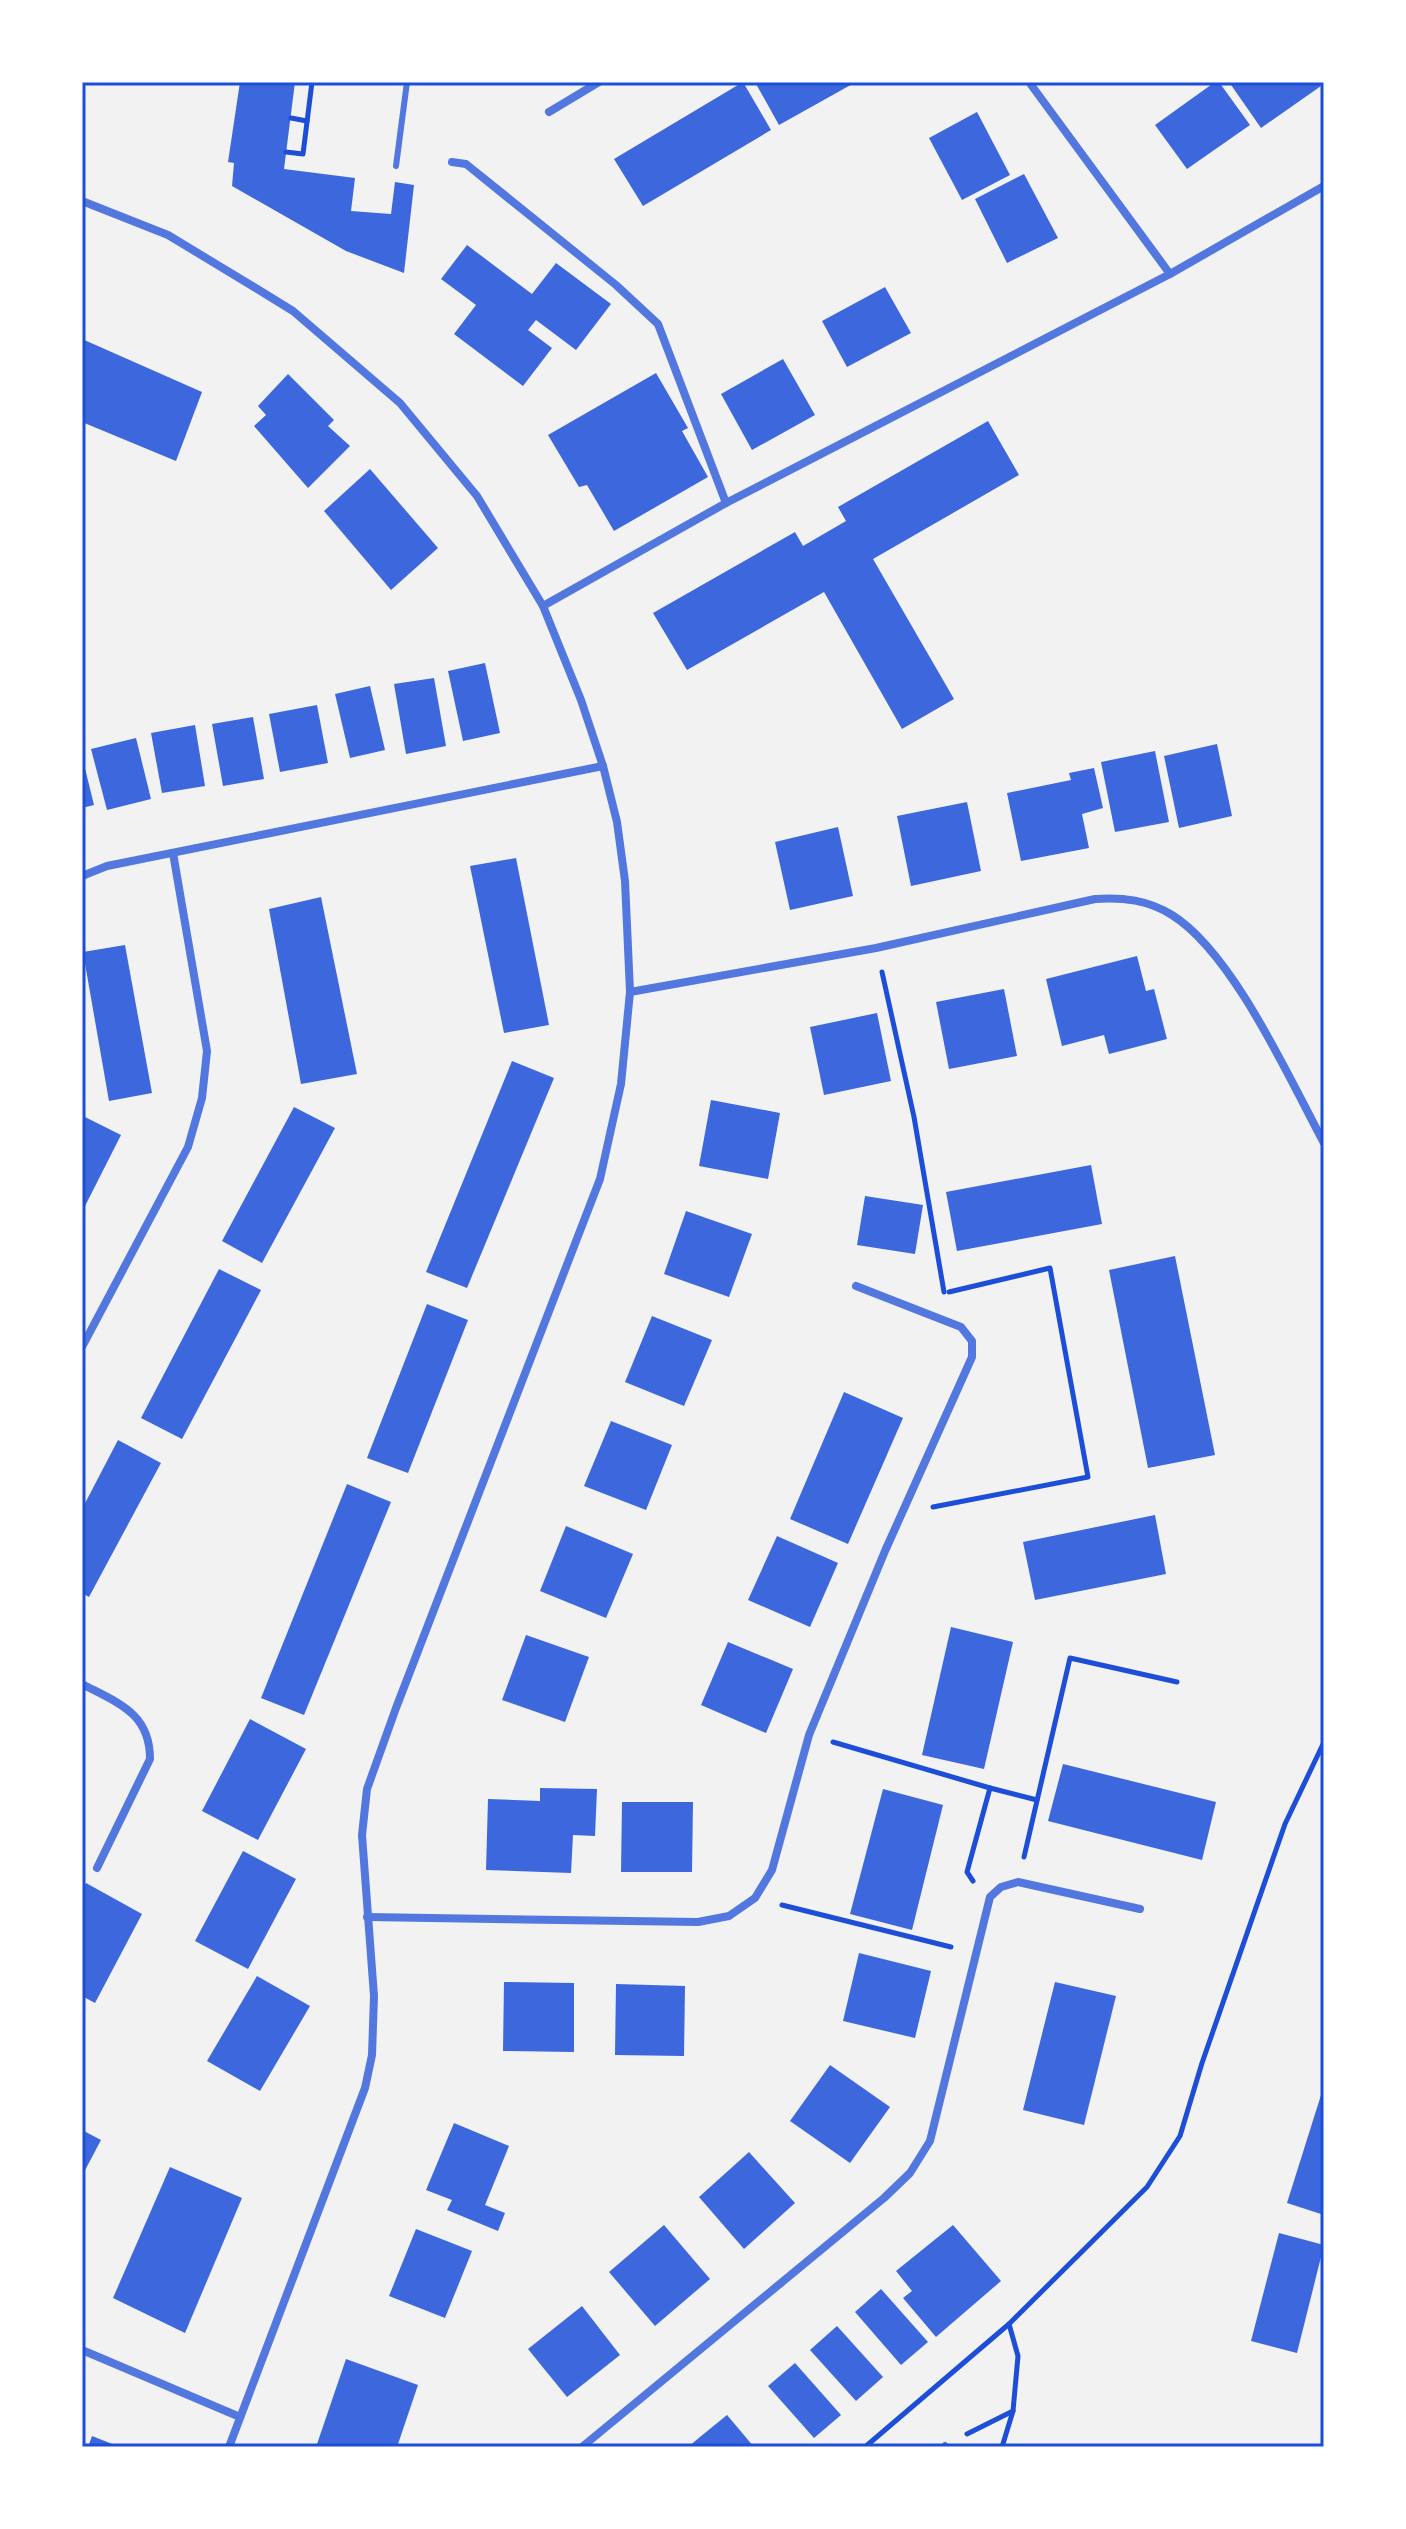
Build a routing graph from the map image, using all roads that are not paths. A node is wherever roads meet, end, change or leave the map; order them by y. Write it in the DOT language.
graph roads {
  1 [pos="407,82"];
  2 [pos="599,82"];
  3 [pos="1029,82"];
  4 [pos="549,112"];
  5 [pos="452,162"];
  6 [pos="396,166"];
  7 [pos="1324,186"];
  8 [pos="82,201"];
  9 [pos="1170,274"];
  10 [pos="726,503"];
  11 [pos="543,606"];
  12 [pos="603,766"];
  13 [pos="173,853"];
  14 [pos="82,876"];
  15 [pos="630,992"];
  16 [pos="1324,1143"];
  17 [pos="856,1286"];
  18 [pos="82,1347"];
  19 [pos="82,1684"];
  20 [pos="97,1868"];
  21 [pos="1140,1909"];
  22 [pos="367,1917"];
  23 [pos="82,2350"];
  24 [pos="240,2417"];
  25 [pos="229,2447"];
  26 [pos="582,2447"];
  1 -- 6 [label="lane"];
  2 -- 4 [label="street"];
  3 -- 9 [label="street"];
  5 -- 10 [label="street"];
  7 -- 9 [label="street"];
  8 -- 11 [label="street"];
  9 -- 10 [label="street"];
  10 -- 11 [label="street"];
  11 -- 12 [label="street"];
  12 -- 13 [label="street"];
  12 -- 15 [label="street"];
  13 -- 14 [label="street"];
  13 -- 18 [label="street"];
  15 -- 16 [label="street"];
  15 -- 22 [label="street"];
  17 -- 22 [label="street"];
  19 -- 20 [label="street"];
  21 -- 26 [label="street"];
  22 -- 24 [label="street"];
  23 -- 24 [label="street"];
  24 -- 25 [label="street"];
}
